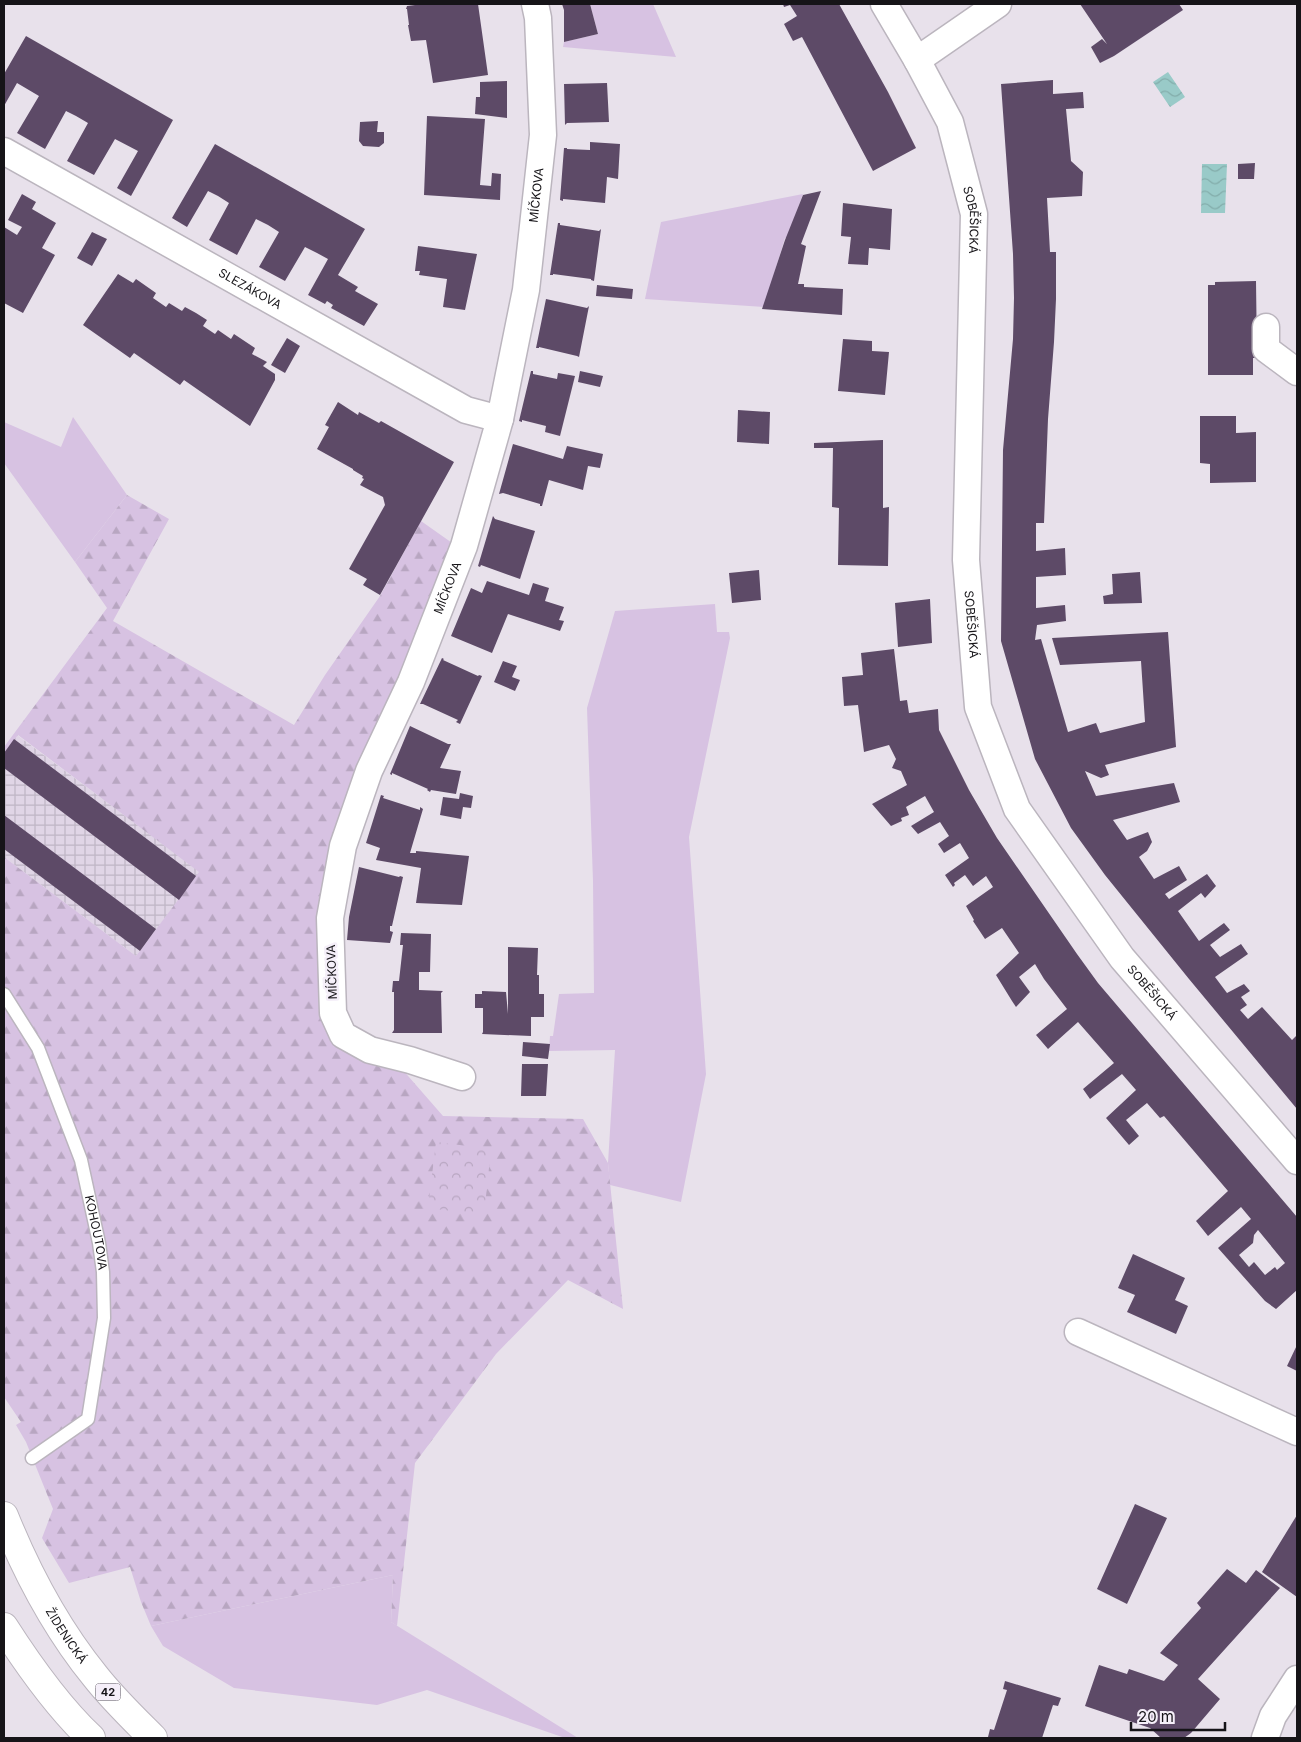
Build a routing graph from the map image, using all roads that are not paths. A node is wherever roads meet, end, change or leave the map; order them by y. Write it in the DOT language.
graph roads {
  1 [pos="535,4"];
  2 [pos="884,4"];
  3 [pos="998,4"];
  4 [pos="918,60"];
  5 [pos="4,151"];
  6 [pos="1266,327"];
  7 [pos="1297,372"];
  8 [pos="500,420"];
  9 [pos="4,994"];
  10 [pos="462,1077"];
  11 [pos="1297,1161"];
  12 [pos="1078,1332"];
  13 [pos="1297,1432"];
  14 [pos="32,1458"];
  15 [pos="4,1516"];
  16 [pos="4,1627"];
  17 [pos="1297,1679"];
  18 [pos="91,1738"];
  19 [pos="153,1738"];
  20 [pos="1264,1738"];
  1 -- 8 [label="street, MÍČKOVA"];
  2 -- 4 [label="street, SOBĚŠICKÁ"];
  3 -- 4 [label="street"];
  4 -- 11 [label="street, SOBĚŠICKÁ"];
  5 -- 8 [label="street, SLEZÁKOVA"];
  6 -- 7 [label="street"];
  8 -- 10 [label="street, MÍČKOVA"];
  9 -- 14 [label="lane, KOHOUTOVA"];
  12 -- 13 [label="street"];
  15 -- 19 [label="highway, ŽIDENICKÁ / 42"];
  16 -- 18 [label="highway"];
  17 -- 20 [label="street"];
}
